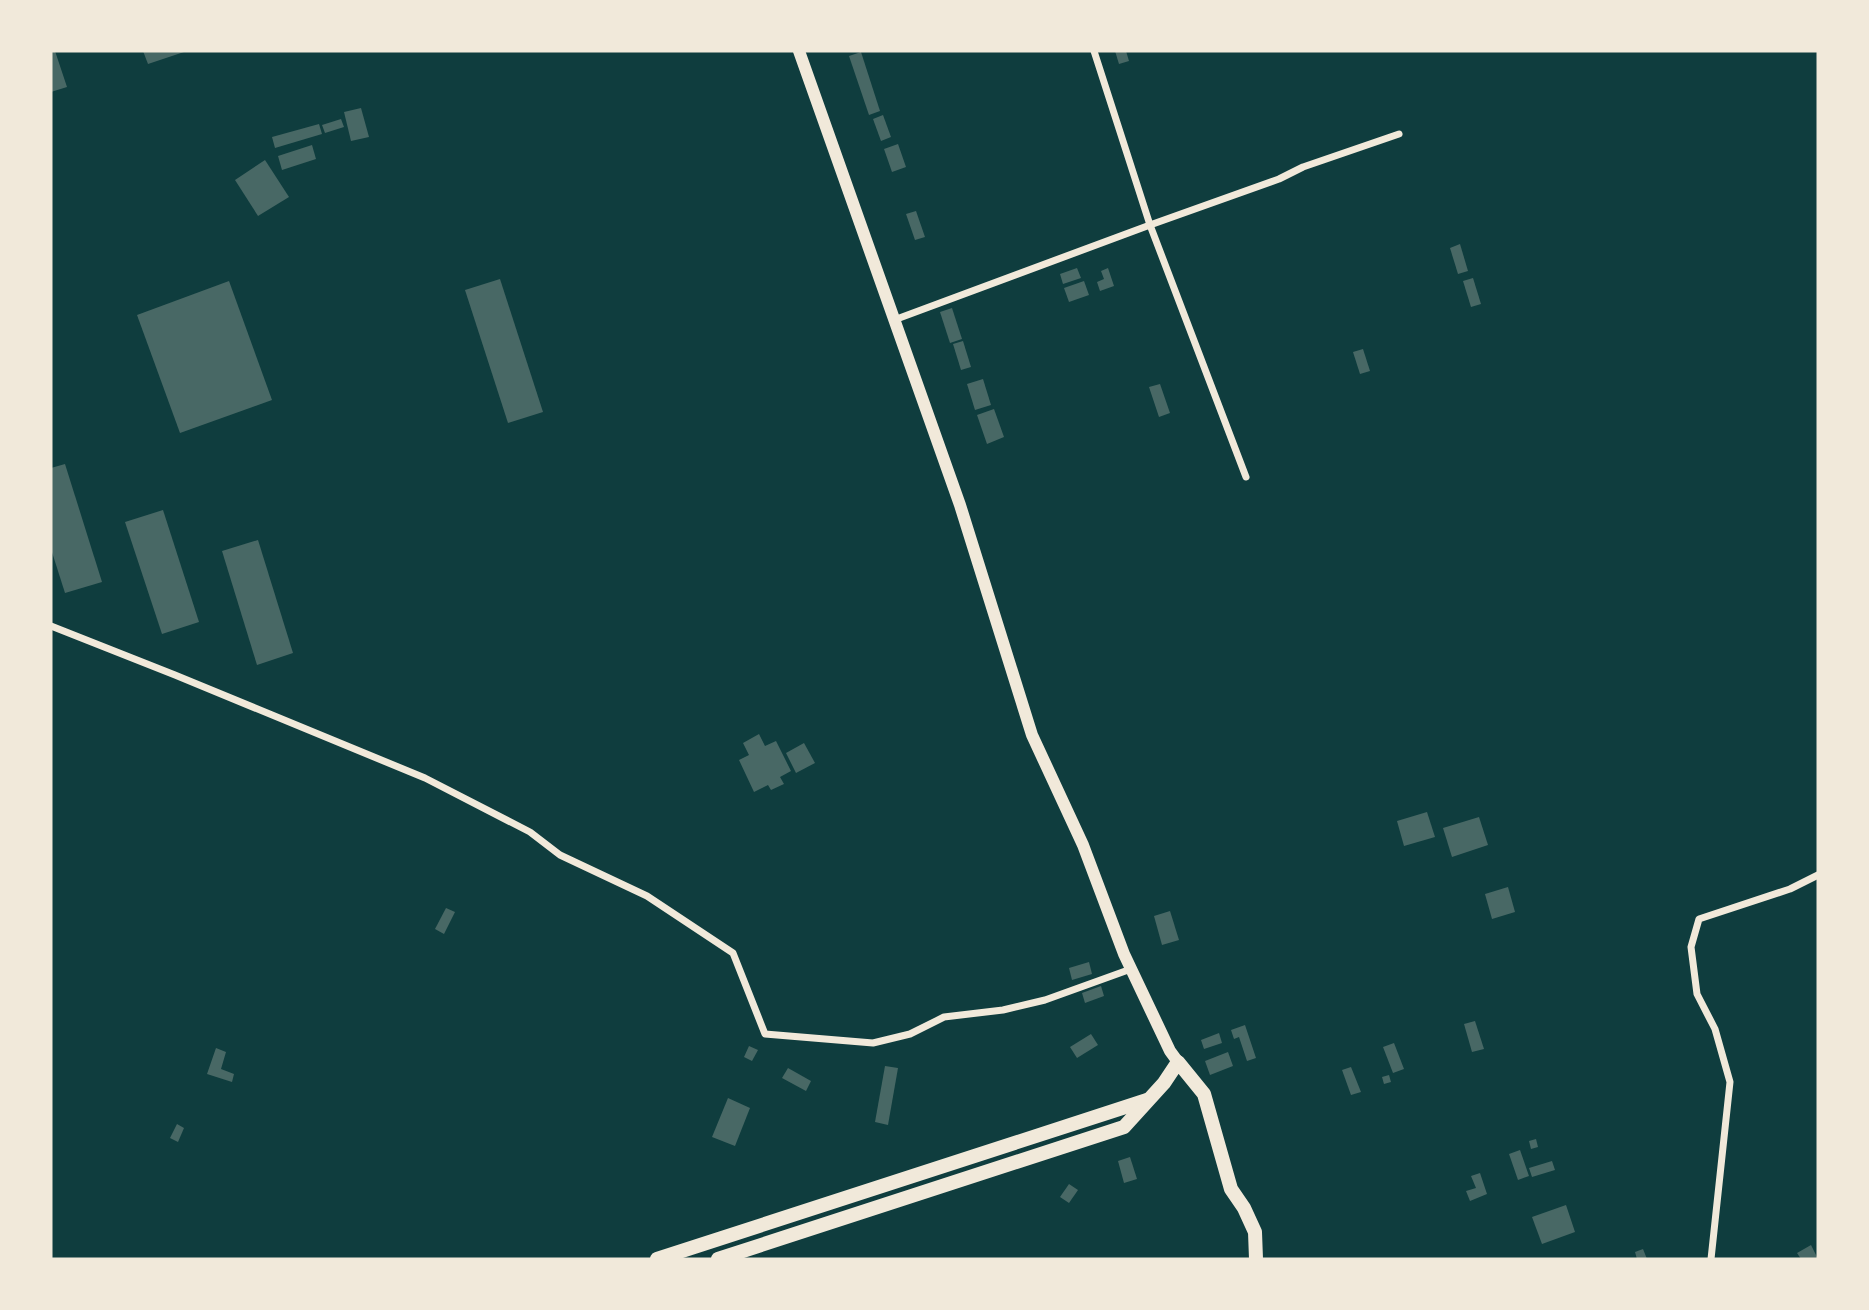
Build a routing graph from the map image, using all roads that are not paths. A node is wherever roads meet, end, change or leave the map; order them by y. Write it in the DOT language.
graph roads {
  1 [pos="799,51"];
  2 [pos="1094,51"];
  3 [pos="1399,134"];
  4 [pos="1150,225"];
  5 [pos="894,320"];
  6 [pos="1246,477"];
  7 [pos="51,626"];
  8 [pos="1818,875"];
  9 [pos="1131,969"];
  10 [pos="1178,1062"];
  11 [pos="1148,1100"];
  12 [pos="657,1259"];
  13 [pos="718,1259"];
  14 [pos="1256,1259"];
  15 [pos="1711,1259"];
  1 -- 5 [label="street"];
  2 -- 4 [label="street"];
  3 -- 4 [label="street"];
  4 -- 5 [label="street"];
  4 -- 6 [label="street"];
  5 -- 9 [label="street"];
  7 -- 9 [label="street"];
  8 -- 15 [label="street"];
  9 -- 10 [label="street"];
  10 -- 11 [label="main road"];
  10 -- 14 [label="main road"];
  11 -- 12 [label="main road"];
  11 -- 13 [label="main road"];
}
